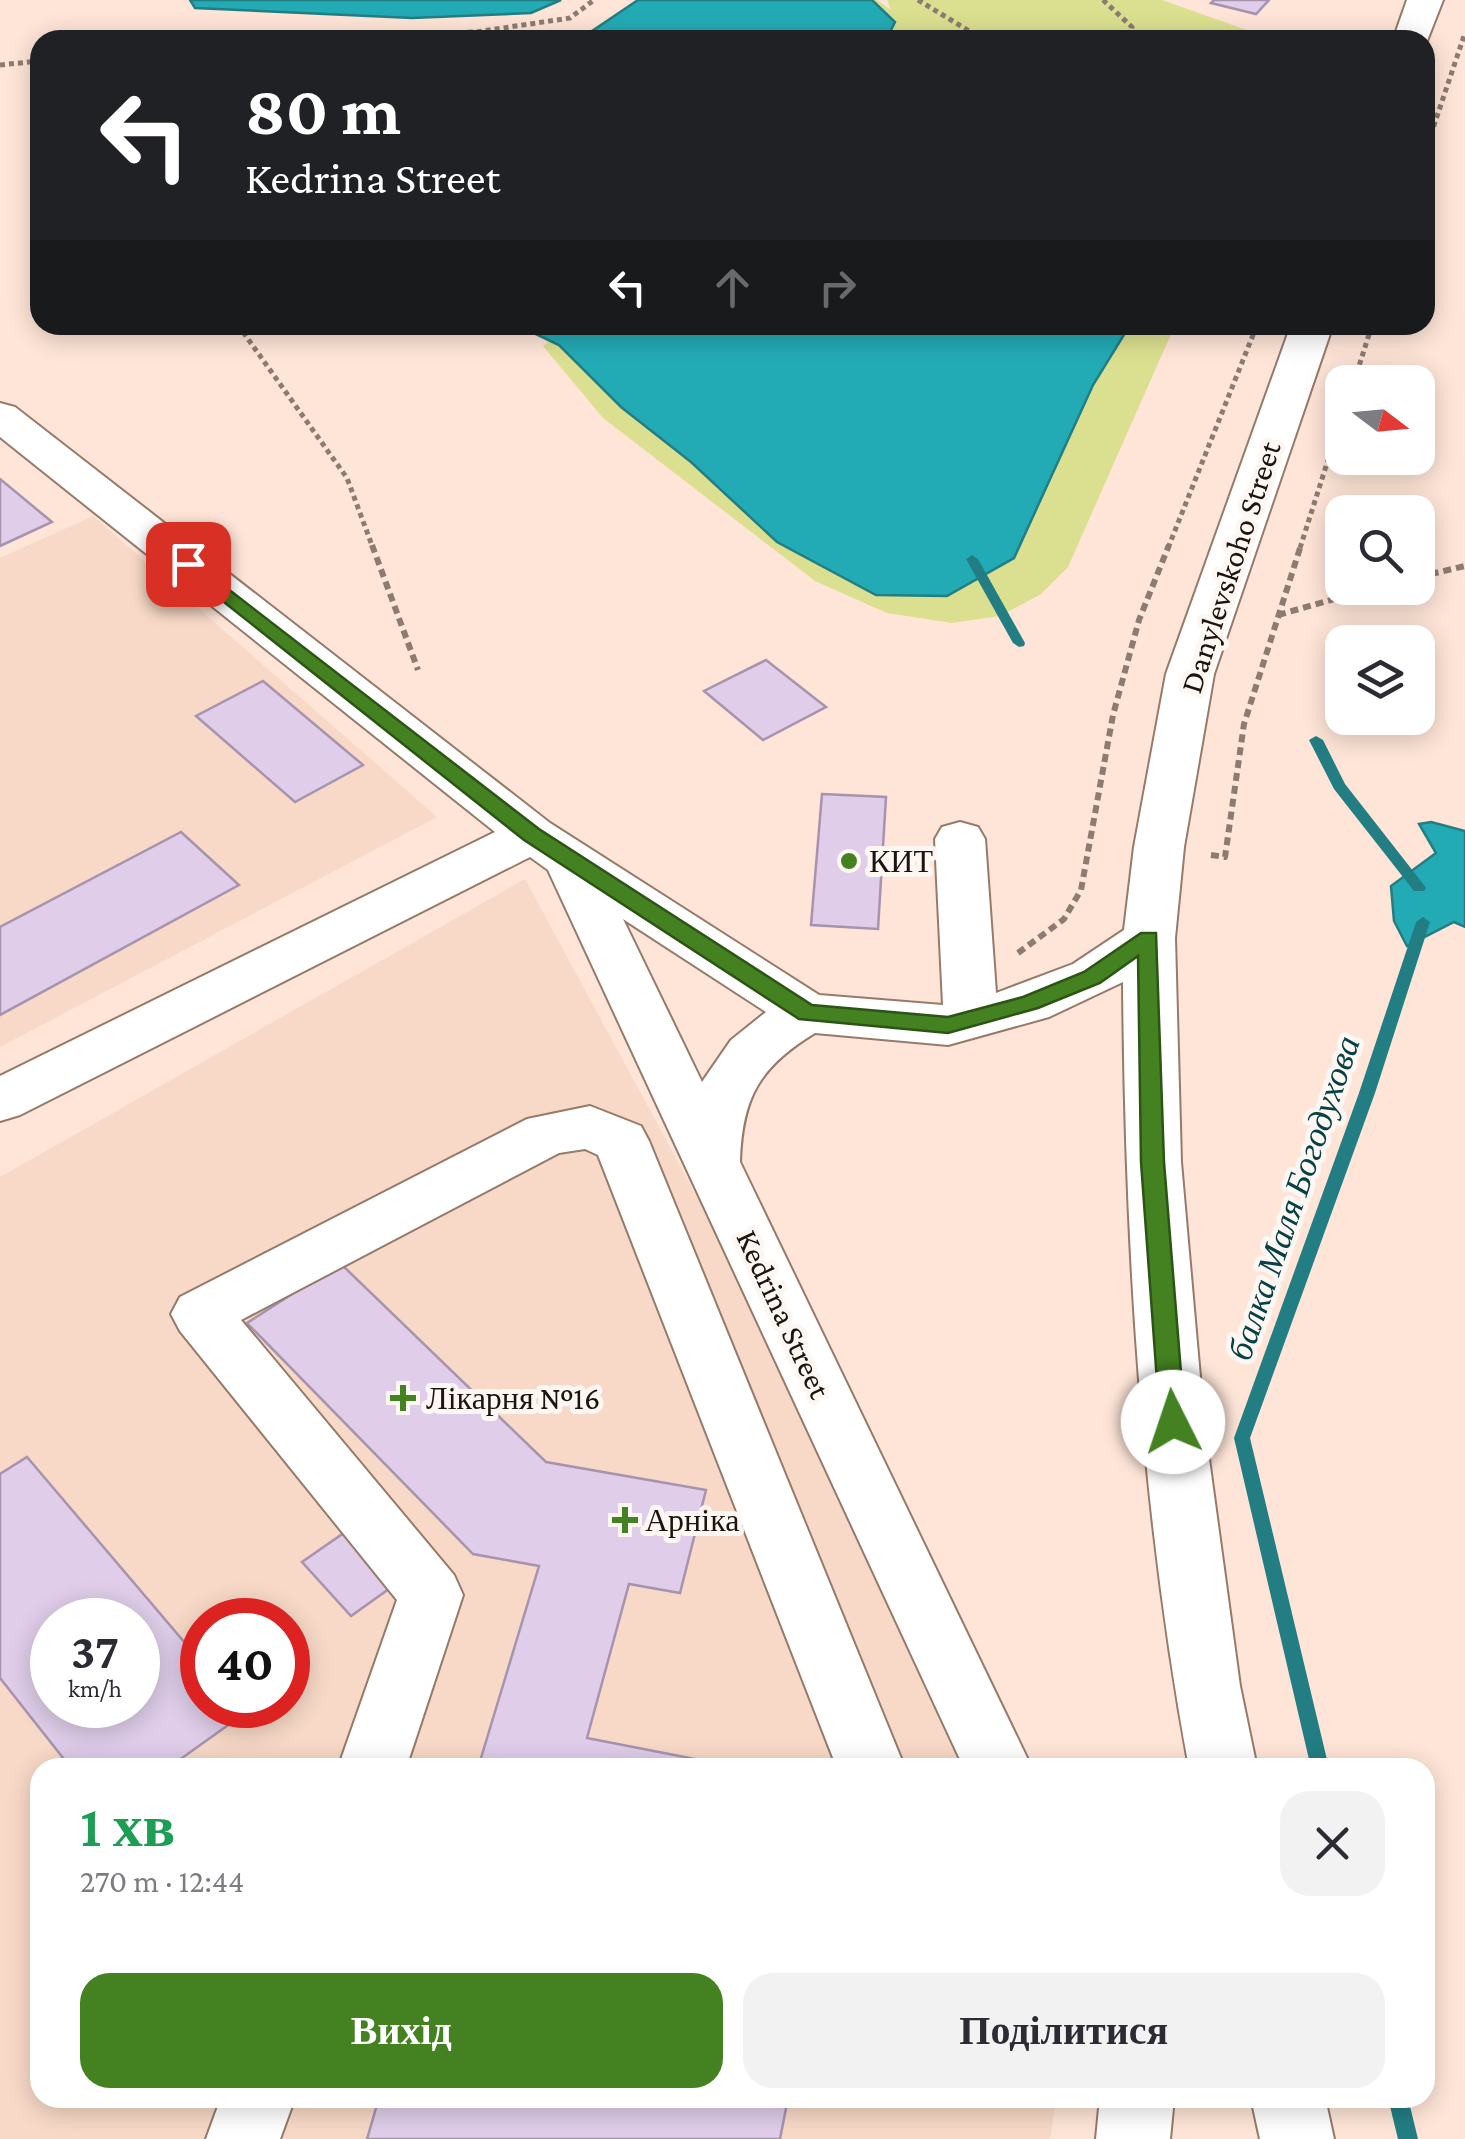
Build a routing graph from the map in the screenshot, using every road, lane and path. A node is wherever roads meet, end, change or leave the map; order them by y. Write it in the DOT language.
graph roads {
  1 [pos="594,0"];
  2 [pos="918,0"];
  3 [pos="1103,0"];
  4 [pos="1425,0"];
  5 [pos="489,30"];
  6 [pos="968,30"];
  7 [pos="1131,30"];
  8 [pos="1414,30"];
  9 [pos="1465,33"];
  10 [pos="30,62"];
  11 [pos="0,65"];
  12 [pos="1435,122"];
  13 [pos="245,335"];
  14 [pos="1253,335"];
  15 [pos="1309,335"];
  16 [pos="1369,335"];
  17 [pos="1359,365"];
  18 [pos="0,416"];
  19 [pos="1325,467"];
  20 [pos="1465,566"];
  21 [pos="1435,573"];
  22 [pos="1325,601"];
  23 [pos="1276,615"];
  24 [pos="418,670"];
  25 [pos="1091,836"];
  26 [pos="960,839"];
  27 [pos="1159,847"];
  28 [pos="551,848"];
  29 [pos="1149,938"];
  30 [pos="970,999"];
  31 [pos="807,1013"];
  32 [pos="0,1100"];
  33 [pos="712,1162"];
  34 [pos="375,1758"];
  35 [pos="867,1758"];
  36 [pos="993,1758"];
  37 [pos="1221,1758"];
  38 [pos="254,2108"];
  39 [pos="1136,2108"];
  40 [pos="1290,2108"];
  41 [pos="243,2139"];
  42 [pos="1133,2139"];
  43 [pos="1297,2139"];
  1 -- 5 [label="path"];
  2 -- 6 [label="path"];
  3 -- 7 [label="path"];
  4 -- 8 [label="street"];
  9 -- 12 [label="path"];
  10 -- 11 [label="path"];
  13 -- 24 [label="path"];
  14 -- 25 [label="path"];
  15 -- 27 [label="street, Danylevskoho Street"];
  16 -- 17 [label="path"];
  18 -- 28 [label="street, Kedrina Street"];
  19 -- 23 [label="path"];
  20 -- 21 [label="path"];
  22 -- 23 [label="path"];
  23 -- 27 [label="path"];
  25 -- 27 [label="path"];
  25 -- 30 [label="path"];
  26 -- 30 [label="street"];
  27 -- 29 [label="street, Danylevskoho Street"];
  28 -- 31 [label="street, Kedrina Street"];
  28 -- 32 [label="street"];
  28 -- 33 [label="street, Kedrina Street"];
  29 -- 30 [label="street, Kedrina Street"];
  29 -- 37 [label="street, Danylevskoho Street"];
  30 -- 31 [label="street, Kedrina Street"];
  31 -- 33 [label="street"];
  33 -- 36 [label="street, Kedrina Street"];
  34 -- 35 [label="street"];
  38 -- 41 [label="street"];
  39 -- 42 [label="street"];
  40 -- 43 [label="street"];
}
